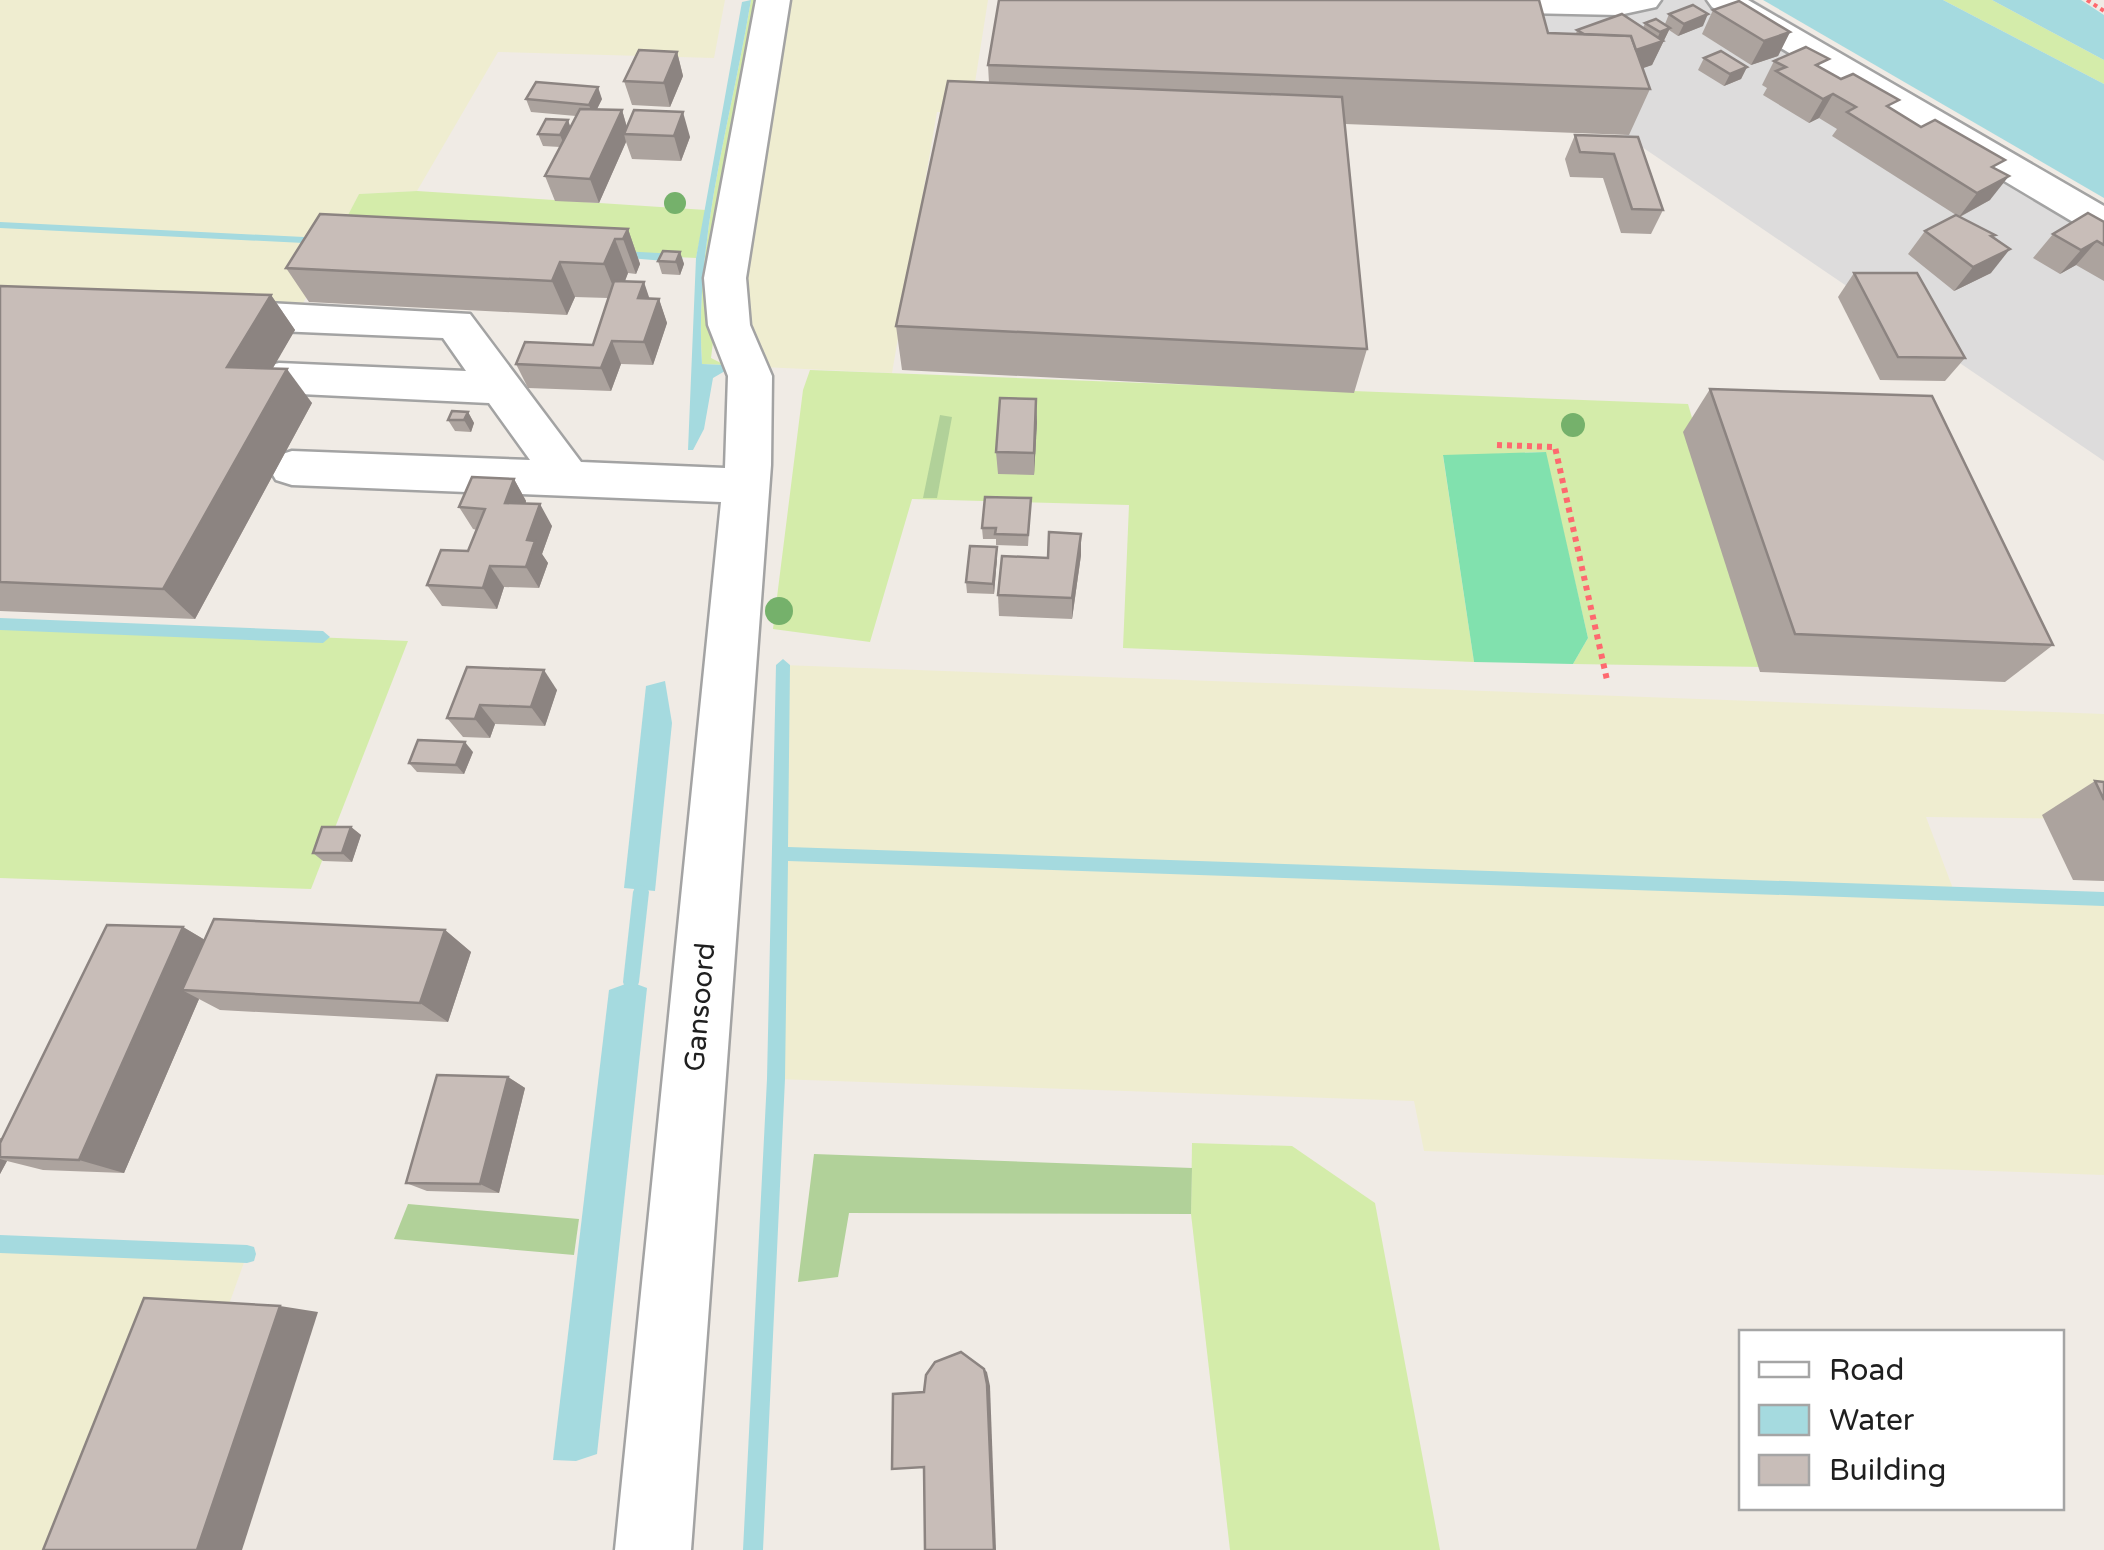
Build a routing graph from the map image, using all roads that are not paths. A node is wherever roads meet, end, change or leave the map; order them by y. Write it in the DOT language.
graph roads {
  1 [pos="773,0"];
  2 [pos="1385,0"];
  3 [pos="1644,0"];
  4 [pos="1724,0"];
  5 [pos="2104,223"];
  6 [pos="178,313"];
  7 [pos="279,378"];
  8 [pos="502,388"];
  9 [pos="292,468"];
  10 [pos="747,475"];
  11 [pos="568,479"];
  12 [pos="653,1550"];
  1 -- 10 [label="street, Gansoord"];
  2 -- 3 [label="street"];
  4 -- 5 [label="street"];
  6 -- 8 [label="street"];
  7 -- 8 [label="street"];
  8 -- 11 [label="street"];
  9 -- 11 [label="street"];
  10 -- 11 [label="street"];
  10 -- 12 [label="street, Gansoord"];
}
